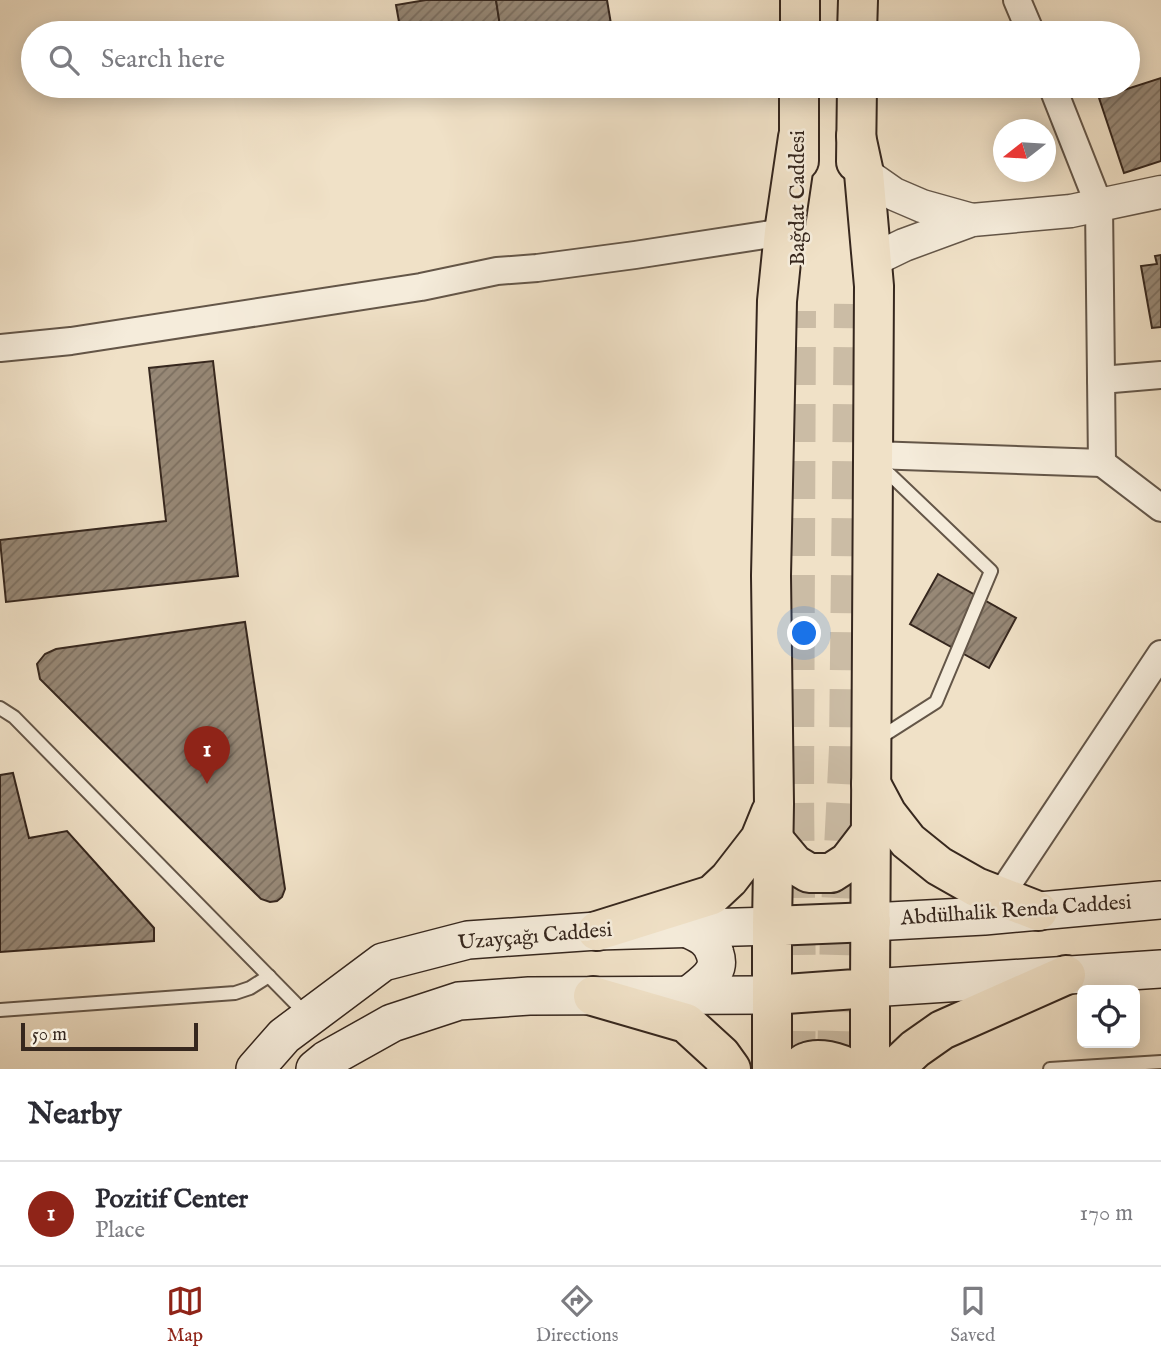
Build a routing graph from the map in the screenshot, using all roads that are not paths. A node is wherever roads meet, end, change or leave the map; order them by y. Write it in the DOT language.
graph roads {
  1 [pos="800,0"];
  2 [pos="858,0"];
  3 [pos="1017,0"];
  4 [pos="800,21"];
  5 [pos="857,21"];
  6 [pos="1026,21"];
  7 [pos="799,98"];
  8 [pos="857,98"];
  9 [pos="1057,98"];
  10 [pos="856,136"];
  11 [pos="798,137"];
  12 [pos="864,173"];
  13 [pos="1161,192"];
  14 [pos="1100,205"];
  15 [pos="972,220"];
  16 [pos="784,232"];
  17 [pos="873,260"];
  18 [pos="853,304"];
  19 [pos="797,311"];
  20 [pos="0,348"];
  21 [pos="1161,375"];
  22 [pos="1101,380"];
  23 [pos="873,457"];
  24 [pos="1102,463"];
  25 [pos="1161,508"];
  26 [pos="1161,654"];
  27 [pos="0,708"];
  28 [pos="871,743"];
  29 [pos="871,784"];
  30 [pos="774,821"];
  31 [pos="871,832"];
  32 [pos="1000,896"];
  33 [pos="1161,900"];
  34 [pos="1038,911"];
  35 [pos="870,922"];
  36 [pos="772,926"];
  37 [pos="686,928"];
  38 [pos="597,931"];
  39 [pos="1161,969"];
  40 [pos="1066,975"];
  41 [pos="269,976"];
  42 [pos="870,988"];
  43 [pos="689,995"];
  44 [pos="772,995"];
  45 [pos="593,996"];
  46 [pos="0,1010"];
  47 [pos="309,1017"];
  48 [pos="1161,1062"];
  49 [pos="256,1069"];
  50 [pos="315,1069"];
  51 [pos="731,1069"];
  52 [pos="772,1069"];
  53 [pos="796,1069"];
  54 [pos="849,1069"];
  55 [pos="870,1069"];
  56 [pos="894,1069"];
  57 [pos="1050,1069"];
  1 -- 4 [label="main road"];
  2 -- 5 [label="main road"];
  3 -- 6 [label="street"];
  7 -- 11 [label="main road, Bağdat Caddesi"];
  8 -- 10 [label="main road"];
  9 -- 14 [label="street"];
  10 -- 12 [label="main road"];
  10 -- 18 [label="main road"];
  11 -- 16 [label="main road"];
  11 -- 19 [label="main road, Bağdat Caddesi"];
  12 -- 15 [label="street"];
  12 -- 17 [label="main road"];
  13 -- 14 [label="street"];
  14 -- 15 [label="street"];
  14 -- 22 [label="street"];
  15 -- 17 [label="street"];
  16 -- 20 [label="street"];
  16 -- 30 [label="main road"];
  17 -- 23 [label="main road"];
  21 -- 22 [label="street"];
  22 -- 24 [label="street"];
  23 -- 24 [label="street"];
  23 -- 28 [label="main road"];
  23 -- 28 [label="lane"];
  24 -- 25 [label="street"];
  26 -- 32 [label="street"];
  27 -- 41 [label="lane"];
  28 -- 29 [label="main road"];
  29 -- 31 [label="main road"];
  29 -- 32 [label="main road"];
  30 -- 31 [label="main road"];
  30 -- 36 [label="main road"];
  30 -- 38 [label="main road"];
  31 -- 35 [label="main road"];
  32 -- 34 [label="main road"];
  33 -- 34 [label="main road, Abdülhalik Renda Caddesi"];
  34 -- 35 [label="main road, Abdülhalik Renda Caddesi"];
  35 -- 36 [label="main road"];
  35 -- 42 [label="main road"];
  36 -- 37 [label="main road, Uzayçağı Caddesi"];
  36 -- 44 [label="main road"];
  37 -- 38 [label="main road, Uzayçağı Caddesi"];
  37 -- 43 [label="main road"];
  38 -- 47 [label="main road, Uzayçağı Caddesi"];
  39 -- 40 [label="main road"];
  40 -- 42 [label="main road"];
  40 -- 56 [label="main road"];
  41 -- 46 [label="lane"];
  41 -- 47 [label="lane"];
  42 -- 44 [label="main road"];
  42 -- 55 [label="main road"];
  43 -- 44 [label="main road"];
  43 -- 45 [label="main road"];
  44 -- 52 [label="main road"];
  45 -- 50 [label="main road"];
  45 -- 51 [label="main road"];
  47 -- 49 [label="main road, Uzayçağı Caddesi"];
  48 -- 57 [label="lane"];
  53 -- 54 [label="main road"];
}
